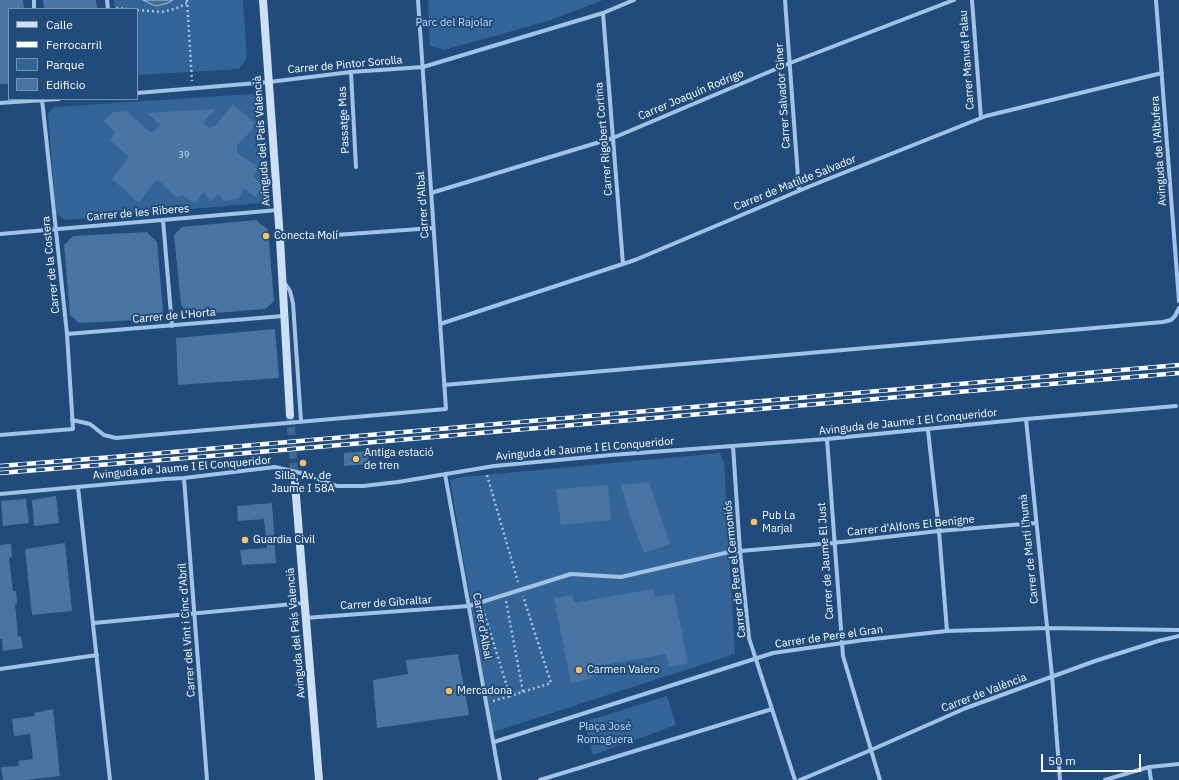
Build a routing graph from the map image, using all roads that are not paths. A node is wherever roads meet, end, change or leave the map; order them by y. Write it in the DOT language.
graph roads {
  1 [pos="263,0"];
  2 [pos="418,0"];
  3 [pos="634,0"];
  4 [pos="785,0"];
  5 [pos="954,0"];
  6 [pos="972,0"];
  7 [pos="1156,0"];
  8 [pos="603,13"];
  9 [pos="790,63"];
  10 [pos="423,67"];
  11 [pos="351,72"];
  12 [pos="1162,73"];
  13 [pos="269,82"];
  14 [pos="138,93"];
  15 [pos="42,100"];
  16 [pos="0,103"];
  17 [pos="981,118"];
  18 [pos="613,138"];
  19 [pos="356,167"];
  20 [pos="799,191"];
  21 [pos="431,193"];
  22 [pos="278,210"];
  23 [pos="163,220"];
  24 [pos="433,228"];
  25 [pos="56,229"];
  26 [pos="0,234"];
  27 [pos="280,239"];
  28 [pos="623,264"];
  29 [pos="282,280"];
  30 [pos="1179,301"];
  31 [pos="1179,308"];
  32 [pos="283,316"];
  33 [pos="440,324"];
  34 [pos="172,326"];
  35 [pos="67,334"];
  36 [pos="444,385"];
  37 [pos="1176,406"];
  38 [pos="290,415"];
  39 [pos="1026,419"];
  40 [pos="72,420"];
  41 [pos="300,421"];
  42 [pos="928,430"];
  43 [pos="0,435"];
  44 [pos="827,439"];
  45 [pos="733,446"];
  46 [pos="445,474"];
  47 [pos="184,478"];
  48 [pos="295,484"];
  49 [pos="78,487"];
  50 [pos="0,494"];
  51 [pos="1036,523"];
  52 [pos="939,531"];
  53 [pos="833,543"];
  54 [pos="740,551"];
  55 [pos="521,590"];
  56 [pos="304,603"];
  57 [pos="469,606"];
  58 [pos="194,614"];
  59 [pos="305,618"];
  60 [pos="94,623"];
  61 [pos="1047,628"];
  62 [pos="1179,630"];
  63 [pos="947,631"];
  64 [pos="1179,636"];
  65 [pos="841,644"];
  66 [pos="97,655"];
  67 [pos="756,659"];
  68 [pos="0,669"];
  69 [pos="1052,676"];
  70 [pos="772,709"];
  71 [pos="494,742"];
  72 [pos="871,750"];
  73 [pos="1179,764"];
  74 [pos="1149,768"];
  75 [pos="110,780"];
  76 [pos="207,780"];
  77 [pos="319,780"];
  78 [pos="500,780"];
  79 [pos="540,780"];
  80 [pos="795,780"];
  81 [pos="800,780"];
  82 [pos="880,780"];
  83 [pos="1060,780"];
  84 [pos="1105,780"];
  85 [pos="1151,780"];
  1 -- 13 [label="street, Avinguda del País Valencià"];
  2 -- 10 [label="street, Carrer d'Albal"];
  3 -- 8 [label="street, Carrer de Pintor Sorolla"];
  4 -- 9 [label="street, Carrer Salvador Giner"];
  5 -- 9 [label="street, Carrer Joaquín Rodrigo"];
  6 -- 17 [label="street, Carrer Manuel Palau"];
  7 -- 12 [label="street, Avinguda de l'Albufera"];
  8 -- 10 [label="street, Carrer de Pintor Sorolla"];
  8 -- 18 [label="street, Carrer Rigobert Cortina"];
  9 -- 18 [label="street, Carrer Joaquín Rodrigo"];
  9 -- 20 [label="street, Carrer Salvador Giner"];
  10 -- 11 [label="street, Carrer de Pintor Sorolla"];
  10 -- 21 [label="street, Carrer d'Albal"];
  11 -- 13 [label="street, Carrer de Pintor Sorolla"];
  11 -- 19 [label="street, Passatge Mas"];
  12 -- 17 [label="street, Carrer de Matilde Salvador"];
  12 -- 30 [label="street, Avinguda de l'Albufera"];
  13 -- 14 [label="street, Carrer de Pintor Sorolla"];
  13 -- 22 [label="street, Avinguda del País Valencià"];
  15 -- 16 [label="street"];
  15 -- 25 [label="street, Carrer de la Costera"];
  17 -- 20 [label="street, Carrer de Matilde Salvador"];
  18 -- 21 [label="street, Carrer Joaquín Rodrigo"];
  18 -- 28 [label="street, Carrer Rigobert Cortina"];
  20 -- 28 [label="street, Carrer de Matilde Salvador"];
  21 -- 24 [label="street, Carrer d'Albal"];
  22 -- 23 [label="street, Carrer de les Riberes"];
  22 -- 27 [label="street, Avinguda del País Valencià"];
  23 -- 25 [label="street, Carrer de les Riberes"];
  23 -- 34 [label="street"];
  24 -- 27 [label="street"];
  24 -- 33 [label="street, Carrer d'Albal"];
  25 -- 26 [label="street, Carrer de les Riberes"];
  25 -- 35 [label="street, Carrer de la Costera"];
  27 -- 29 [label="street, Avinguda del País Valencià"];
  28 -- 33 [label="street, Carrer de Matilde Salvador"];
  29 -- 32 [label="street, Avinguda del País Valencià"];
  29 -- 41 [label="street, Avinguda del País Valencià"];
  31 -- 36 [label="street"];
  32 -- 34 [label="street, Carrer de L'Horta"];
  32 -- 38 [label="street, Avinguda del País Valencià"];
  33 -- 36 [label="street, Carrer d'Albal"];
  34 -- 35 [label="street, Carrer de L'Horta"];
  35 -- 40 [label="street, Carrer de la Costera"];
  36 -- 41 [label="street, Carrer d'Albal"];
  37 -- 39 [label="street, Avinguda de Jaume I El Conqueridor"];
  39 -- 42 [label="street, Avinguda de Jaume I El Conqueridor"];
  39 -- 51 [label="street, Carrer de Martí l'humà"];
  40 -- 41 [label="street"];
  40 -- 43 [label="street, Carrer de la Costera"];
  42 -- 44 [label="street, Avinguda de Jaume I El Conqueridor"];
  42 -- 52 [label="street"];
  44 -- 45 [label="street, Avinguda de Jaume I El Conqueridor"];
  44 -- 53 [label="street, Carrer de Jaume El Just"];
  45 -- 46 [label="street, Avinguda de Jaume I El Conqueridor"];
  45 -- 54 [label="street, Carrer de Pere el Cermoniós"];
  46 -- 47 [label="street, Avinguda de Jaume I El Conqueridor"];
  46 -- 57 [label="street, Carrer d'Albal"];
  47 -- 49 [label="street, Avinguda de Jaume I El Conqueridor"];
  47 -- 58 [label="street, Carrer del Vint i Cinc d'Abril"];
  48 -- 56 [label="street, Avinguda del País Valencià"];
  49 -- 50 [label="street, Avinguda de Jaume I El Conqueridor"];
  49 -- 60 [label="street"];
  51 -- 52 [label="street, Carrer d'Alfons El Benigne"];
  51 -- 61 [label="street, Carrer de Martí l'humà"];
  52 -- 53 [label="street, Carrer d'Alfons El Benigne"];
  52 -- 63 [label="street"];
  53 -- 54 [label="street, Carrer d'Alfons El Benigne"];
  53 -- 65 [label="street, Carrer de Jaume El Just"];
  54 -- 55 [label="street, Carrer d'Alfons El Benigne"];
  54 -- 67 [label="street, Carrer de Pere el Cermoniós"];
  55 -- 57 [label="street, Carrer de Gibraltar"];
  56 -- 58 [label="street"];
  56 -- 59 [label="street, Avinguda del País Valencià"];
  57 -- 59 [label="street, Carrer de Gibraltar"];
  57 -- 71 [label="street, Carrer d'Albal"];
  58 -- 60 [label="street"];
  58 -- 76 [label="street, Carrer del Vint i Cinc d'Abril"];
  59 -- 77 [label="street, Avinguda del País Valencià"];
  60 -- 66 [label="street"];
  61 -- 62 [label="street, Carrer de Pere el Gran"];
  61 -- 63 [label="street, Carrer de Pere el Gran"];
  61 -- 69 [label="street, Carrer de Martí l'humà"];
  63 -- 65 [label="street, Carrer de Pere el Gran"];
  64 -- 69 [label="street, Carrer de València"];
  65 -- 67 [label="street, Carrer de Pere el Gran"];
  65 -- 72 [label="street, Carrer de Jaume El Just"];
  66 -- 68 [label="street"];
  66 -- 75 [label="street"];
  67 -- 70 [label="street, Carrer de Pere el Cermoniós"];
  67 -- 71 [label="street, Carrer de Pere el Gran"];
  69 -- 72 [label="street, Carrer de València"];
  69 -- 83 [label="street, Carrer de Martí l'humà"];
  70 -- 79 [label="street"];
  70 -- 80 [label="street, Carrer de Pere el Cermoniós"];
  71 -- 78 [label="street, Carrer d'Albal"];
  72 -- 81 [label="street, Carrer de València"];
  72 -- 82 [label="street, Carrer de Jaume El Just"];
  73 -- 74 [label="street"];
  74 -- 84 [label="street"];
  74 -- 85 [label="street"];
}
